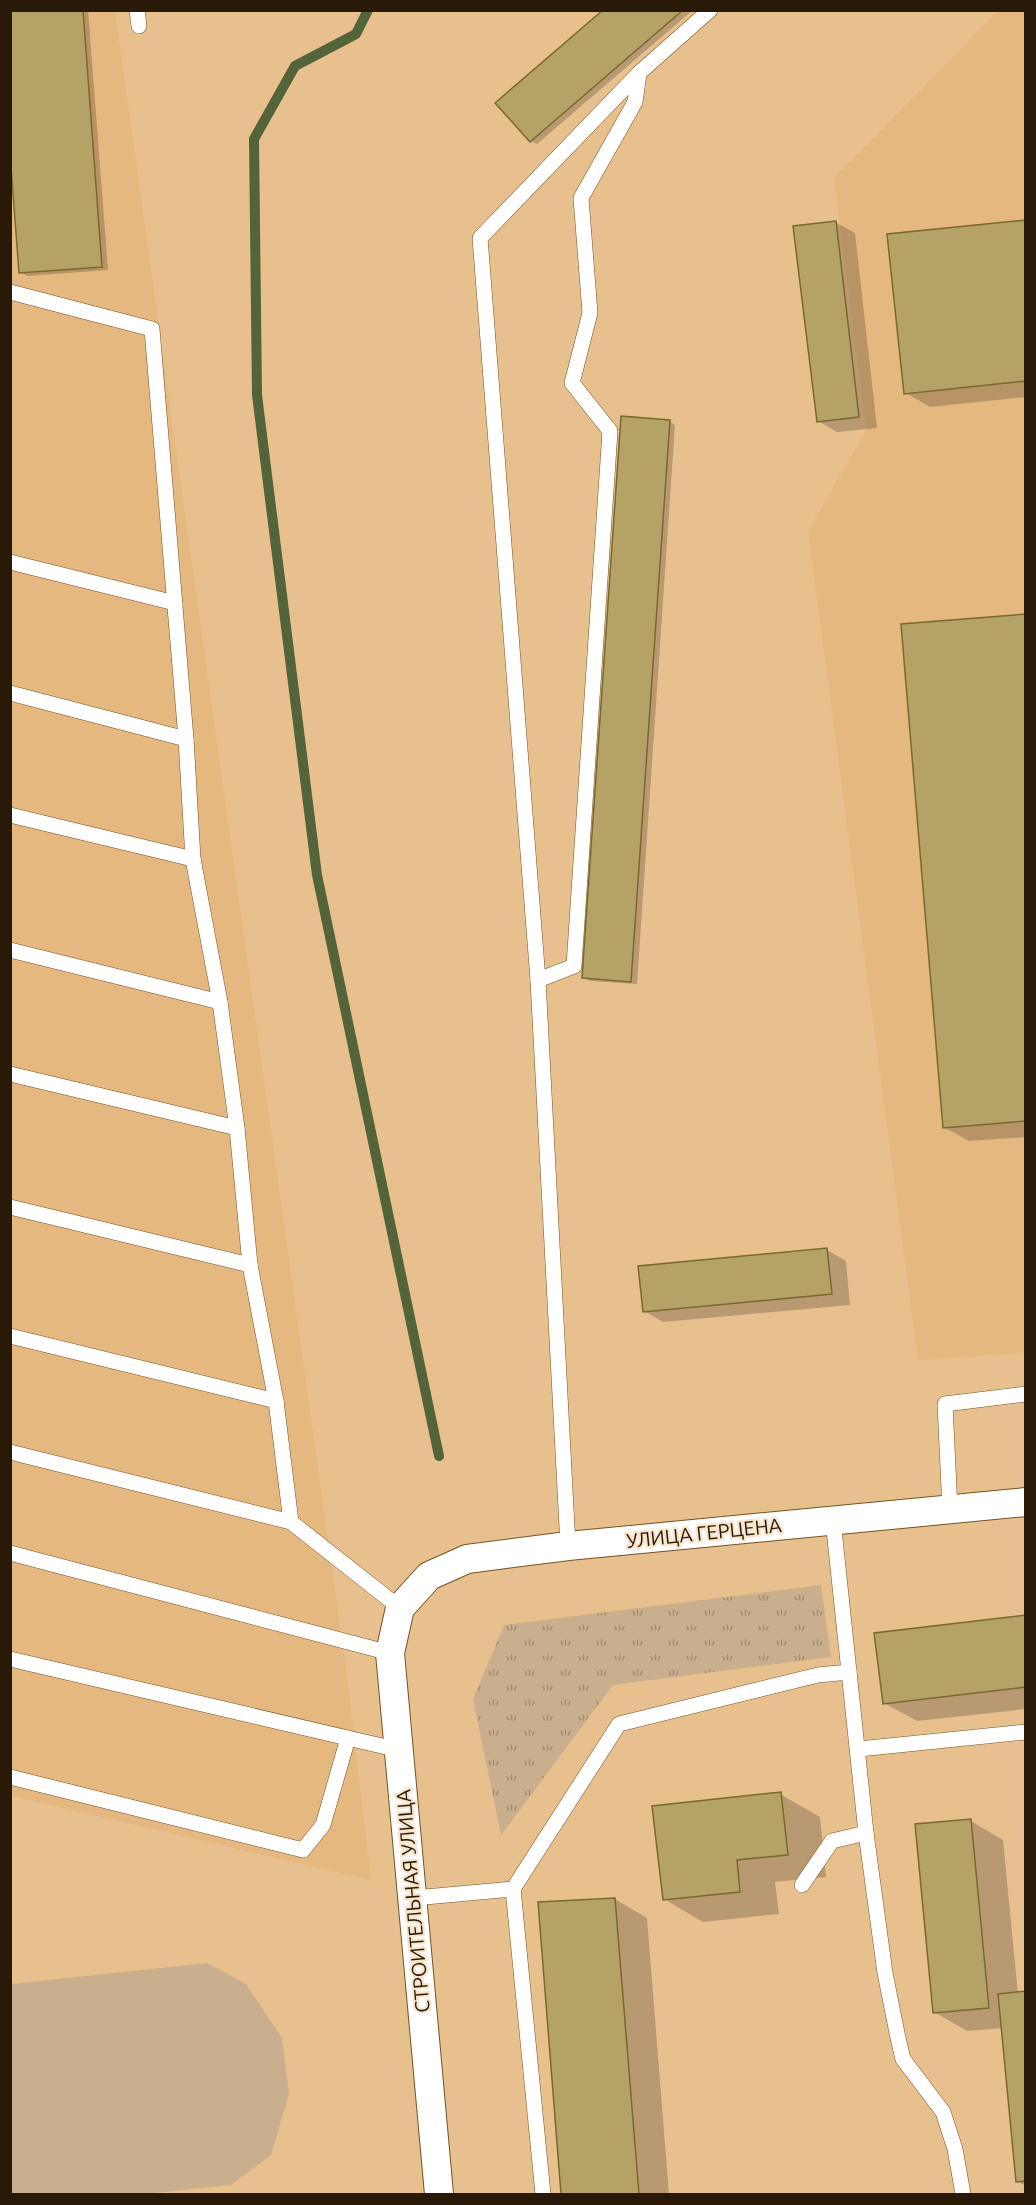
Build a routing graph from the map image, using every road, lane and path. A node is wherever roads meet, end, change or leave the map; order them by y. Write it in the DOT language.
graph roads {
  1 [pos="137,10"];
  2 [pos="710,10"];
  3 [pos="139,27"];
  4 [pos="639,73"];
  5 [pos="10,292"];
  6 [pos="10,562"];
  7 [pos="175,603"];
  8 [pos="10,693"];
  9 [pos="186,739"];
  10 [pos="10,815"];
  11 [pos="193,859"];
  12 [pos="10,950"];
  13 [pos="538,980"];
  14 [pos="220,1002"];
  15 [pos="10,1074"];
  16 [pos="237,1128"];
  17 [pos="10,1207"];
  18 [pos="250,1265"];
  19 [pos="10,1336"];
  20 [pos="1026,1394"];
  21 [pos="276,1401"];
  22 [pos="10,1452"];
  23 [pos="1026,1502"];
  24 [pos="950,1510"];
  25 [pos="833,1520"];
  26 [pos="291,1522"];
  27 [pos="568,1546"];
  28 [pos="10,1553"];
  29 [pos="400,1608"];
  30 [pos="390,1653"];
  31 [pos="10,1659"];
  32 [pos="849,1672"];
  33 [pos="1026,1732"];
  34 [pos="348,1738"];
  35 [pos="858,1749"];
  36 [pos="399,1750"];
  37 [pos="10,1777"];
  38 [pos="866,1833"];
  39 [pos="802,1885"];
  40 [pos="513,1889"];
  41 [pos="414,1898"];
  42 [pos="439,2194"];
  43 [pos="543,2194"];
  44 [pos="963,2194"];
  1 -- 3 [label="lane"];
  2 -- 4 [label="lane"];
  4 -- 13 [label="lane"];
  4 -- 13 [label="lane"];
  5 -- 7 [label="lane"];
  6 -- 7 [label="lane"];
  7 -- 9 [label="lane"];
  8 -- 9 [label="lane"];
  9 -- 11 [label="lane"];
  10 -- 11 [label="lane"];
  11 -- 14 [label="lane"];
  12 -- 14 [label="lane"];
  13 -- 27 [label="lane"];
  14 -- 16 [label="lane"];
  15 -- 16 [label="lane"];
  16 -- 18 [label="lane"];
  17 -- 18 [label="lane"];
  18 -- 21 [label="lane"];
  19 -- 21 [label="lane"];
  20 -- 24 [label="lane"];
  21 -- 26 [label="lane"];
  22 -- 26 [label="lane"];
  23 -- 24 [label="street, УЛИЦА ГЕРЦЕНА"];
  24 -- 25 [label="street, УЛИЦА ГЕРЦЕНА"];
  25 -- 27 [label="street, УЛИЦА ГЕРЦЕНА"];
  25 -- 32 [label="lane"];
  26 -- 29 [label="lane"];
  27 -- 29 [label="street, УЛИЦА ГЕРЦЕНА"];
  28 -- 30 [label="lane"];
  29 -- 30 [label="street, СТРОИТЕЛЬНАЯ УЛИЦА"];
  30 -- 36 [label="street, СТРОИТЕЛЬНАЯ УЛИЦА"];
  31 -- 34 [label="lane"];
  32 -- 35 [label="lane"];
  32 -- 40 [label="lane"];
  33 -- 35 [label="lane"];
  34 -- 36 [label="lane"];
  34 -- 37 [label="lane"];
  35 -- 38 [label="lane"];
  36 -- 41 [label="street, СТРОИТЕЛЬНАЯ УЛИЦА"];
  38 -- 39 [label="lane"];
  38 -- 44 [label="lane"];
  40 -- 41 [label="lane"];
  40 -- 43 [label="lane"];
  41 -- 42 [label="street, СТРОИТЕЛЬНАЯ УЛИЦА"];
}
